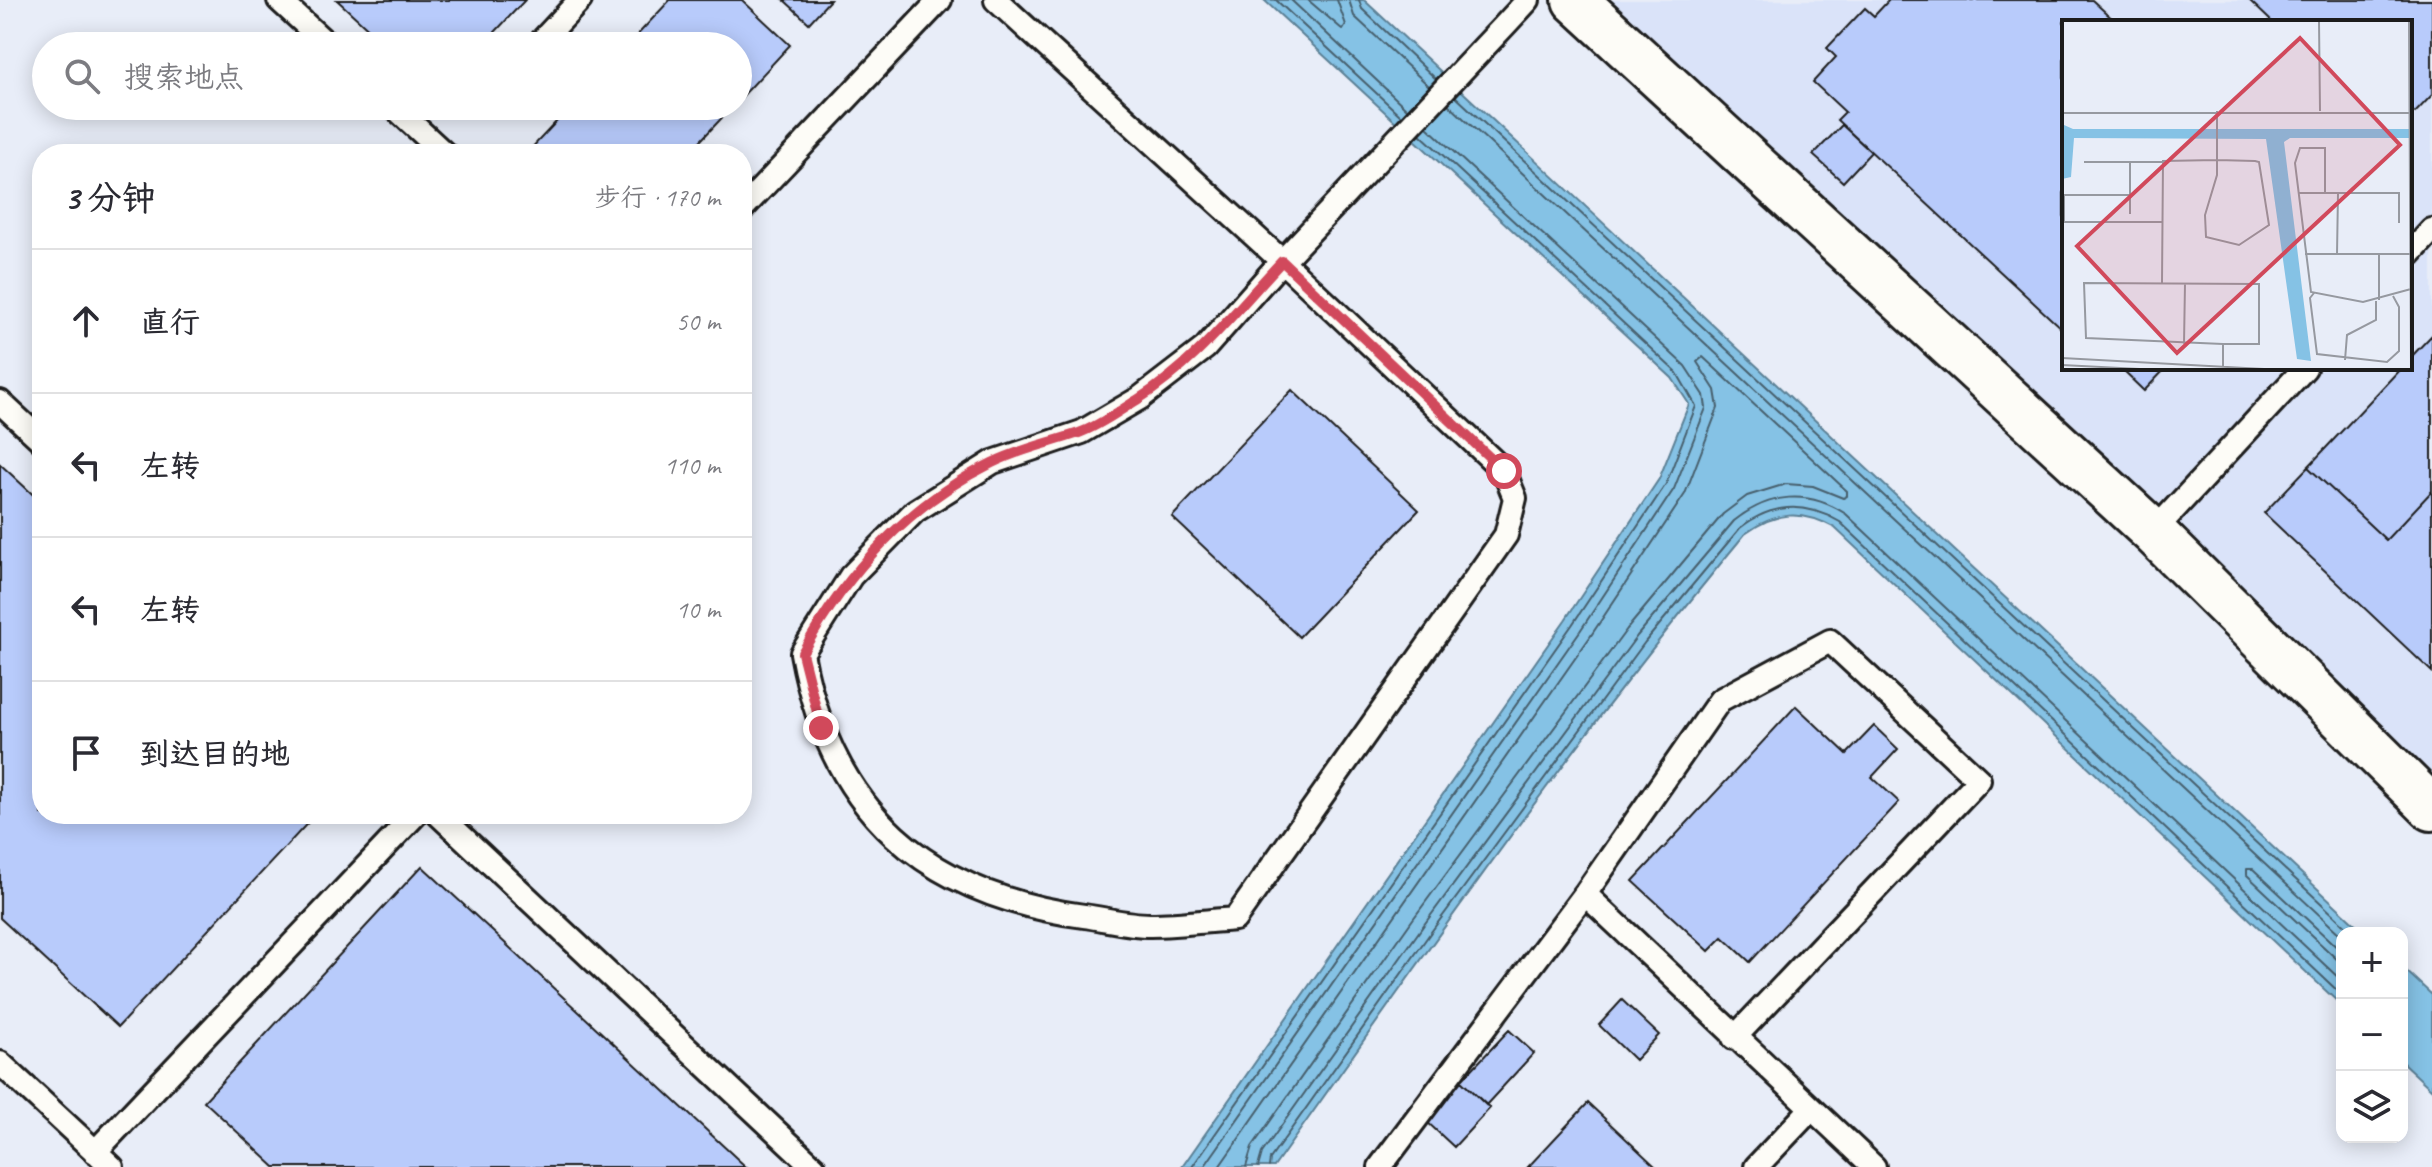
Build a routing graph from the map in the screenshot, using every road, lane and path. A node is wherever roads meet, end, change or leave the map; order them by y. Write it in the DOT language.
graph roads {
  1 [pos="279,0"];
  2 [pos="580,0"];
  3 [pos="940,0"];
  4 [pos="996,0"];
  5 [pos="1528,0"];
  6 [pos="1575,0"];
  7 [pos="314,32"];
  8 [pos="550,32"];
  9 [pos="408,120"];
  10 [pos="434,144"];
  11 [pos="752,198"];
  12 [pos="2432,230"];
  13 [pos="2412,252"];
  14 [pos="1282,261"];
  15 [pos="2303,370"];
  16 [pos="0,402"];
  17 [pos="32,432"];
  18 [pos="2153,532"];
  19 [pos="2432,808"];
  20 [pos="407,824"];
  21 [pos="449,824"];
  22 [pos="1585,894"];
  23 [pos="1734,1038"];
  24 [pos="0,1063"];
  25 [pos="1811,1109"];
  26 [pos="104,1159"];
  27 [pos="814,1167"];
  28 [pos="1380,1167"];
  29 [pos="1756,1167"];
  30 [pos="1874,1167"];
  1 -- 7 [label="lane"];
  2 -- 8 [label="lane"];
  3 -- 11 [label="lane"];
  4 -- 14 [label="lane"];
  5 -- 14 [label="lane"];
  6 -- 18 [label="street"];
  9 -- 10 [label="lane"];
  12 -- 13 [label="lane"];
  14 -- 14 [label="lane"];
  15 -- 18 [label="lane"];
  16 -- 17 [label="lane"];
  18 -- 19 [label="street"];
  20 -- 26 [label="lane"];
  21 -- 27 [label="lane"];
  22 -- 23 [label="lane"];
  22 -- 23 [label="lane"];
  22 -- 28 [label="lane"];
  23 -- 25 [label="lane"];
  24 -- 26 [label="lane"];
  25 -- 29 [label="lane"];
  25 -- 30 [label="lane"];
}
